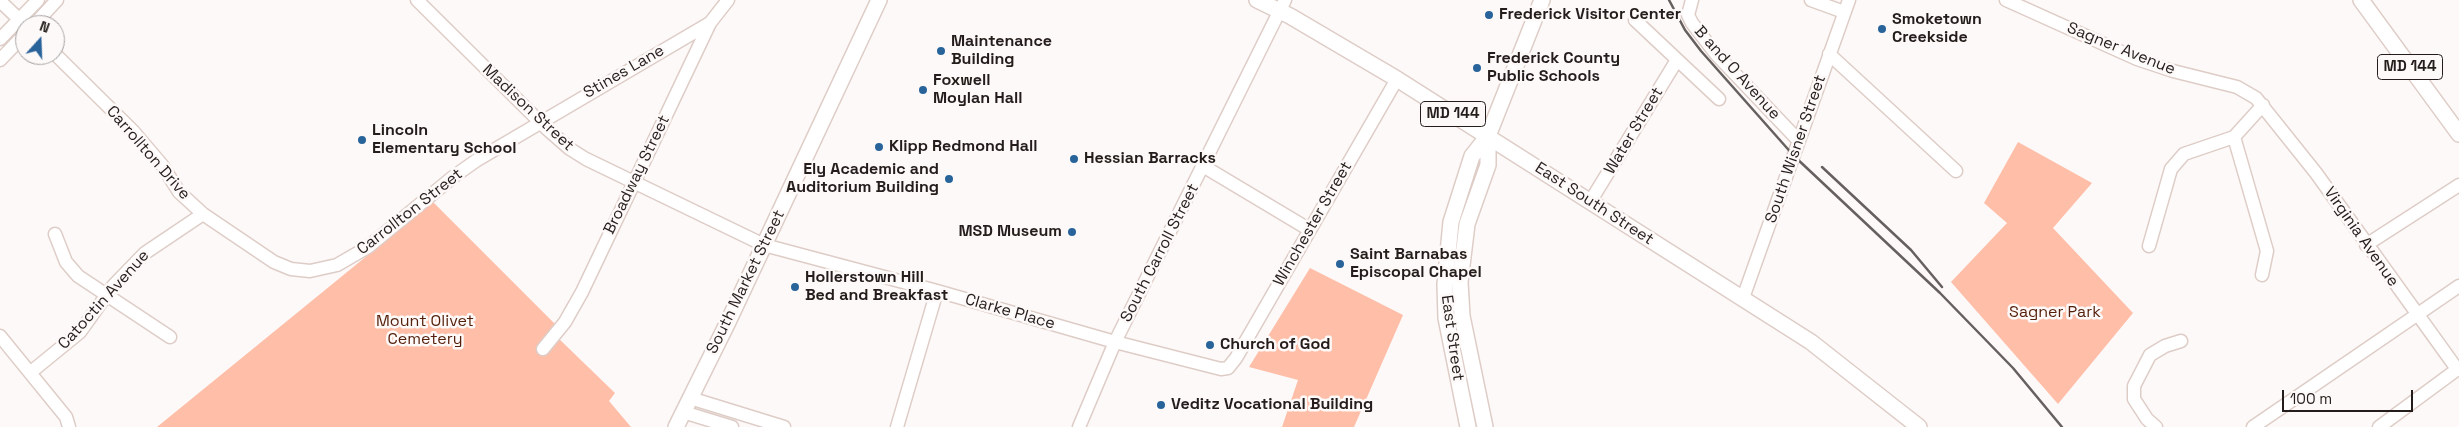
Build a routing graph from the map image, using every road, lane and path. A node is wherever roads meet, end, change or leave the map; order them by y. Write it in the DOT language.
graph roads {
  1 [pos="38,0"];
  2 [pos="57,0"];
  3 [pos="417,0"];
  4 [pos="728,0"];
  5 [pos="879,0"];
  6 [pos="1257,0"];
  7 [pos="1542,0"];
  8 [pos="1692,0"];
  9 [pos="1811,0"];
  10 [pos="2006,0"];
  11 [pos="2361,0"];
  12 [pos="0,1"];
  13 [pos="1282,5"];
  14 [pos="1846,6"];
  15 [pos="15,15"];
  16 [pos="27,15"];
  17 [pos="43,15"];
  18 [pos="1635,20"];
  19 [pos="710,23"];
  20 [pos="15,27"];
  21 [pos="0,39"];
  22 [pos="15,44"];
  23 [pos="1830,54"];
  24 [pos="0,60"];
  25 [pos="1677,60"];
  26 [pos="65,64"];
  27 [pos="1397,79"];
  28 [pos="1719,99"];
  29 [pos="2263,105"];
  30 [pos="539,122"];
  31 [pos="2459,134"];
  32 [pos="1488,136"];
  33 [pos="2234,137"];
  34 [pos="1799,141"];
  35 [pos="1203,166"];
  36 [pos="1956,171"];
  37 [pos="634,182"];
  38 [pos="2459,185"];
  39 [pos="1590,202"];
  40 [pos="204,214"];
  41 [pos="1310,230"];
  42 [pos="55,234"];
  43 [pos="764,245"];
  44 [pos="2149,246"];
  45 [pos="2366,246"];
  46 [pos="300,270"];
  47 [pos="2262,275"];
  48 [pos="2459,286"];
  49 [pos="937,291"];
  50 [pos="105,296"];
  51 [pos="1744,298"];
  52 [pos="2417,316"];
  53 [pos="0,336"];
  54 [pos="170,337"];
  55 [pos="2181,341"];
  56 [pos="1115,342"];
  57 [pos="543,349"];
  58 [pos="1228,368"];
  59 [pos="2458,369"];
  60 [pos="31,372"];
  61 [pos="690,398"];
  62 [pos="683,412"];
  63 [pos="69,427"];
  64 [pos="676,427"];
  65 [pos="732,427"];
  66 [pos="784,427"];
  67 [pos="897,427"];
  68 [pos="1079,427"];
  69 [pos="1468,427"];
  70 [pos="1485,427"];
  71 [pos="1919,427"];
  72 [pos="2156,427"];
  73 [pos="2252,427"];
  74 [pos="2379,427"];
  1 -- 16 [label="street"];
  2 -- 17 [label="street"];
  3 -- 30 [label="street, Madison Street"];
  4 -- 19 [label="street, Broadway Street"];
  5 -- 43 [label="main road, South Market Street"];
  6 -- 13 [label="main road, East South Street / MD 144"];
  7 -- 32 [label="main road"];
  8 -- 34 [label="street, B and O Avenue"];
  9 -- 14 [label="street"];
  10 -- 29 [label="street, Sagner Avenue"];
  11 -- 31 [label="main road, MD 144"];
  12 -- 15 [label="street"];
  13 -- 27 [label="main road, East South Street / MD 144"];
  13 -- 35 [label="street, South Carroll Street"];
  14 -- 23 [label="street, South Wisner Street"];
  18 -- 25 [label="street, B and O Avenue"];
  19 -- 30 [label="street, Stines Lane"];
  19 -- 37 [label="street, Broadway Street"];
  20 -- 21 [label="street"];
  22 -- 24 [label="street"];
  23 -- 34 [label="street, South Wisner Street"];
  23 -- 36 [label="street"];
  25 -- 28 [label="street, B and O Avenue"];
  25 -- 39 [label="street, Water Street"];
  26 -- 40 [label="street, Carrollton Drive"];
  27 -- 32 [label="main road, East South Street / MD 144"];
  27 -- 41 [label="street, Winchester Street"];
  29 -- 33 [label="street"];
  29 -- 45 [label="street, Virginia Avenue"];
  30 -- 37 [label="street, Madison Street"];
  30 -- 46 [label="street, Carrollton Street"];
  32 -- 39 [label="main road, East South Street / MD 144"];
  32 -- 69 [label="main road, East Street"];
  32 -- 70 [label="main road, East Street"];
  33 -- 44 [label="street"];
  33 -- 47 [label="street"];
  34 -- 51 [label="street, South Wisner Street"];
  35 -- 41 [label="street"];
  35 -- 56 [label="street, South Carroll Street"];
  37 -- 43 [label="street, Madison Street"];
  37 -- 57 [label="street, Broadway Street"];
  38 -- 45 [label="street"];
  39 -- 51 [label="main road, East South Street / MD 144"];
  40 -- 46 [label="street, Carrollton Drive"];
  40 -- 50 [label="street, Catoctin Avenue"];
  41 -- 58 [label="street, Winchester Street"];
  42 -- 50 [label="street"];
  43 -- 49 [label="street, Clarke Place"];
  43 -- 61 [label="main road, South Market Street"];
  45 -- 52 [label="street, Virginia Avenue"];
  48 -- 52 [label="street"];
  49 -- 56 [label="street, Clarke Place"];
  49 -- 67 [label="street"];
  50 -- 54 [label="street"];
  50 -- 60 [label="street, Catoctin Avenue"];
  51 -- 71 [label="main road, East South Street / MD 144"];
  52 -- 59 [label="street, Virginia Avenue"];
  52 -- 73 [label="street"];
  53 -- 60 [label="street"];
  55 -- 72 [label="street"];
  56 -- 58 [label="street, Clarke Place"];
  56 -- 68 [label="street, South Carroll Street"];
  59 -- 74 [label="street"];
  60 -- 63 [label="street"];
  61 -- 62 [label="main road, South Market Street"];
  61 -- 66 [label="street"];
  62 -- 64 [label="main road, South Market Street"];
  62 -- 65 [label="street"];
}
